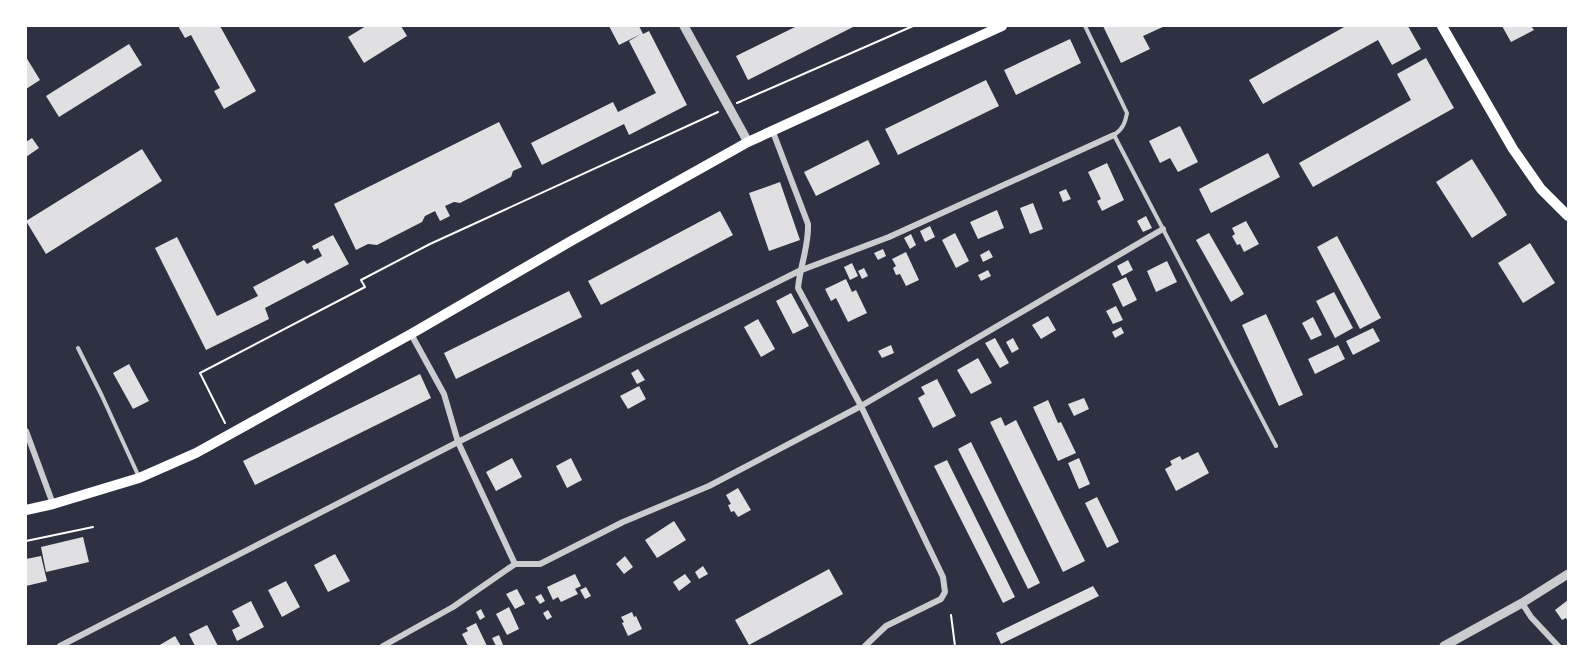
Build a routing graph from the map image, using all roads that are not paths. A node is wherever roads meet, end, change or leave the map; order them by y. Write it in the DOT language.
graph roads {
  1 [pos="684,26"];
  2 [pos="1002,26"];
  3 [pos="1085,26"];
  4 [pos="1442,26"];
  5 [pos="773,132"];
  6 [pos="1114,135"];
  7 [pos="748,142"];
  8 [pos="1569,216"];
  9 [pos="1163,229"];
  10 [pos="799,271"];
  11 [pos="411,334"];
  12 [pos="78,348"];
  13 [pos="861,406"];
  14 [pos="26,432"];
  15 [pos="458,442"];
  16 [pos="1276,446"];
  17 [pos="139,478"];
  18 [pos="53,504"];
  19 [pos="26,510"];
  20 [pos="515,564"];
  21 [pos="1569,574"];
  22 [pos="1522,603"];
  23 [pos="60,646"];
  24 [pos="384,646"];
  25 [pos="865,646"];
  26 [pos="1444,646"];
  27 [pos="1558,646"];
  1 -- 7 [label="street"];
  2 -- 5 [label="main road"];
  3 -- 6 [label="lane"];
  4 -- 8 [label="main road"];
  5 -- 7 [label="main road"];
  5 -- 10 [label="street"];
  6 -- 9 [label="lane"];
  6 -- 10 [label="street"];
  7 -- 11 [label="main road"];
  9 -- 13 [label="street"];
  9 -- 16 [label="lane"];
  10 -- 13 [label="street"];
  10 -- 15 [label="street"];
  11 -- 15 [label="street"];
  11 -- 17 [label="main road"];
  12 -- 17 [label="lane"];
  13 -- 20 [label="street"];
  13 -- 25 [label="street"];
  14 -- 18 [label="street"];
  15 -- 20 [label="street"];
  15 -- 23 [label="street"];
  17 -- 18 [label="main road"];
  18 -- 19 [label="main road"];
  20 -- 24 [label="street"];
  21 -- 22 [label="street"];
  22 -- 26 [label="street"];
  22 -- 27 [label="street"];
}
